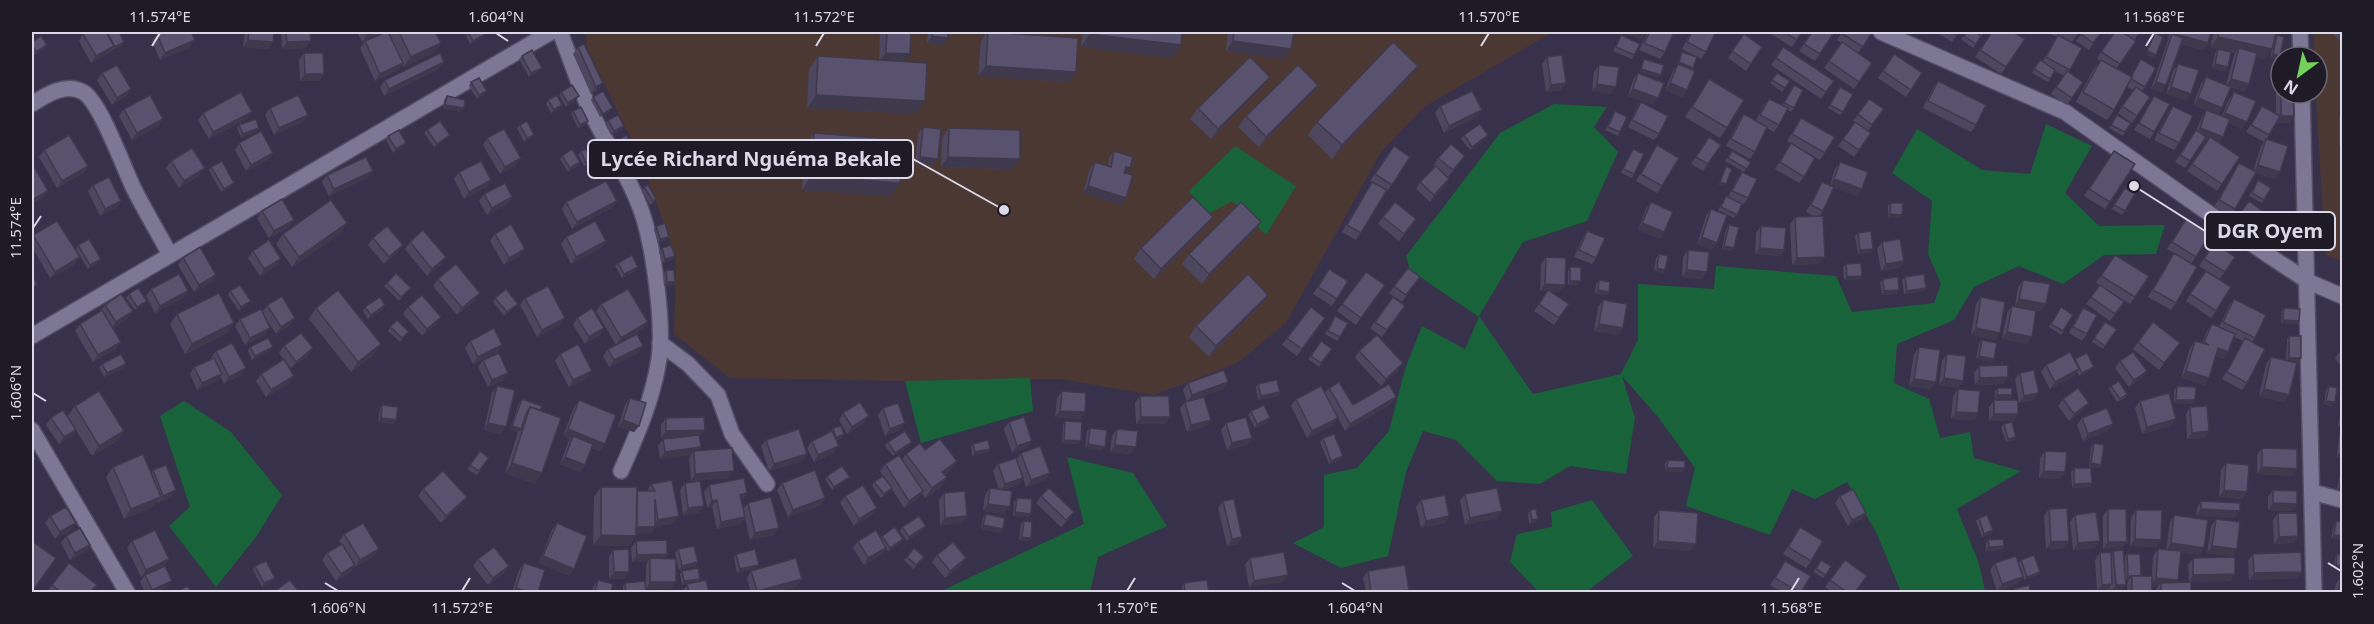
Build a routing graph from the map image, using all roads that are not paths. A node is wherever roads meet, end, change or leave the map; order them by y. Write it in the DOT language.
graph roads {
  1 [pos="551,32"];
  2 [pos="560,32"];
  3 [pos="1881,32"];
  4 [pos="32,104"];
  5 [pos="2302,105"];
  6 [pos="170,253"];
  7 [pos="2309,282"];
  8 [pos="2343,296"];
  9 [pos="32,336"];
  10 [pos="660,343"];
  11 [pos="32,430"];
  12 [pos="621,471"];
  13 [pos="767,484"];
  14 [pos="2312,492"];
  15 [pos="2343,500"];
  16 [pos="127,592"];
  17 [pos="2314,592"];
  1 -- 6 [label="street"];
  2 -- 10 [label="street"];
  3 -- 7 [label="street"];
  4 -- 6 [label="street"];
  5 -- 7 [label="street"];
  6 -- 9 [label="street"];
  7 -- 8 [label="street"];
  7 -- 14 [label="street"];
  10 -- 12 [label="street"];
  10 -- 13 [label="street"];
  11 -- 16 [label="street"];
  14 -- 15 [label="street"];
  14 -- 17 [label="street"];
}
